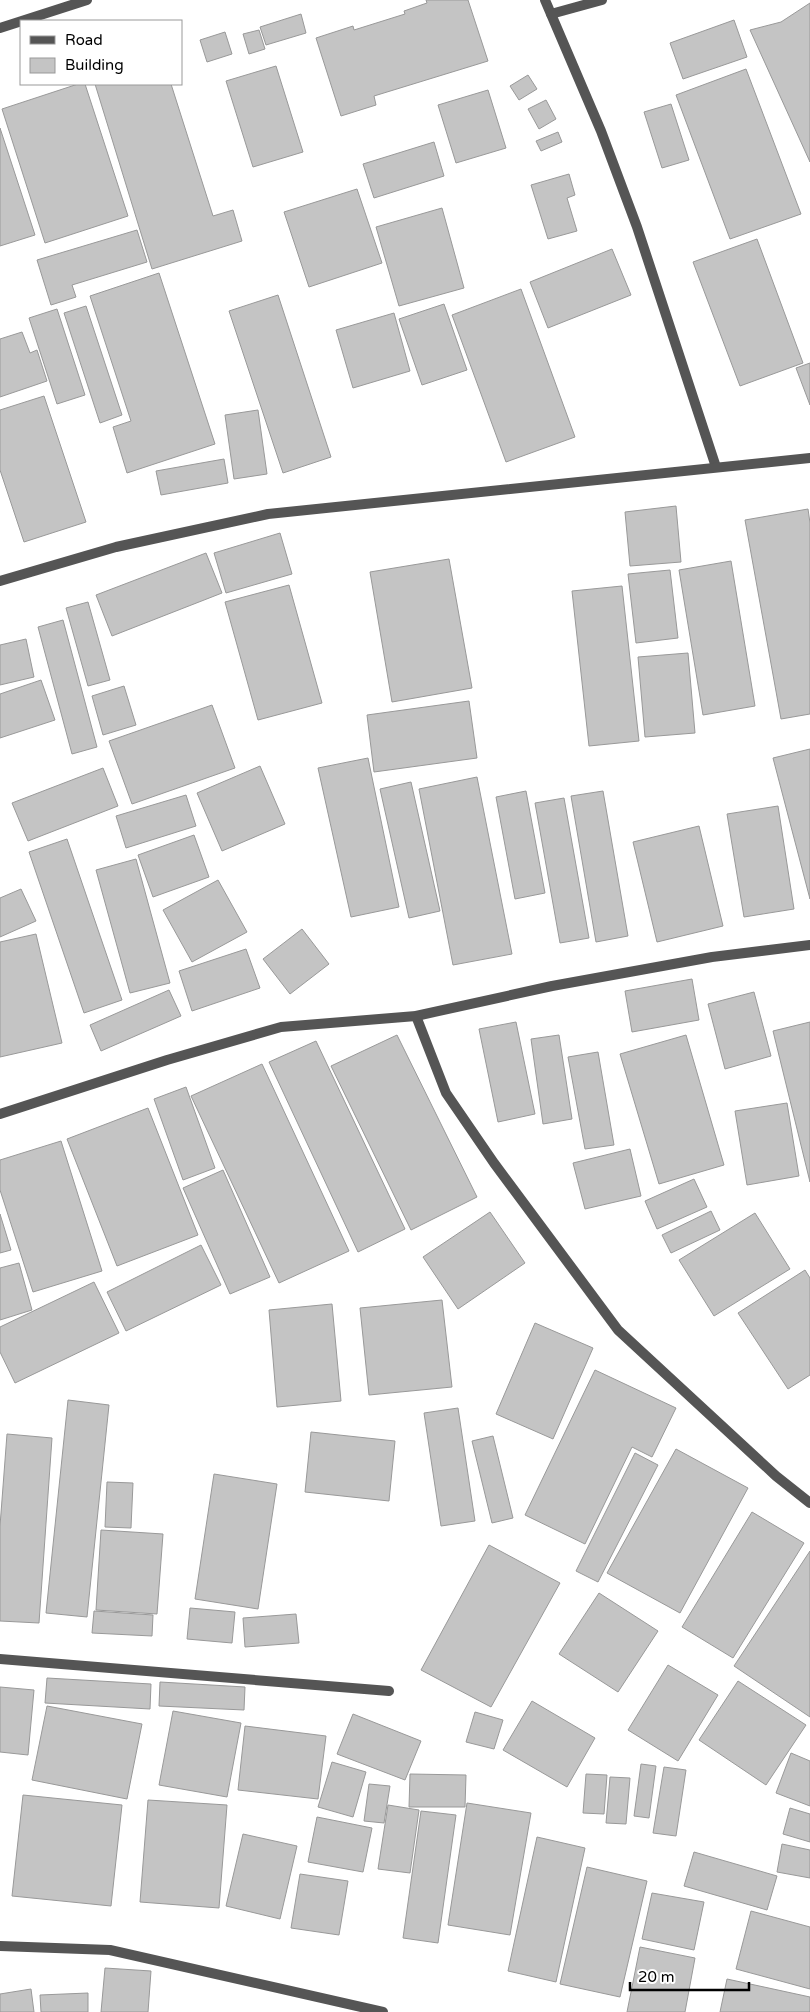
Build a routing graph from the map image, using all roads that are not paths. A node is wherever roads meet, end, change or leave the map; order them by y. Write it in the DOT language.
graph roads {
  1 [pos="87,0"];
  2 [pos="545,0"];
  3 [pos="602,0"];
  4 [pos="551,14"];
  5 [pos="25,20"];
  6 [pos="20,22"];
  7 [pos="0,28"];
  8 [pos="810,458"];
  9 [pos="716,467"];
  10 [pos="0,581"];
  11 [pos="810,945"];
  12 [pos="416,1016"];
  13 [pos="0,1114"];
  14 [pos="810,1503"];
  15 [pos="0,1659"];
  16 [pos="389,1691"];
  17 [pos="0,1946"];
  18 [pos="383,2012"];
  1 -- 5 [label="street"];
  2 -- 4 [label="street"];
  3 -- 4 [label="street"];
  4 -- 9 [label="street"];
  6 -- 7 [label="street"];
  8 -- 9 [label="street"];
  9 -- 10 [label="street"];
  11 -- 12 [label="street"];
  12 -- 13 [label="street"];
  12 -- 14 [label="street"];
  15 -- 16 [label="street"];
  17 -- 18 [label="street"];
}
